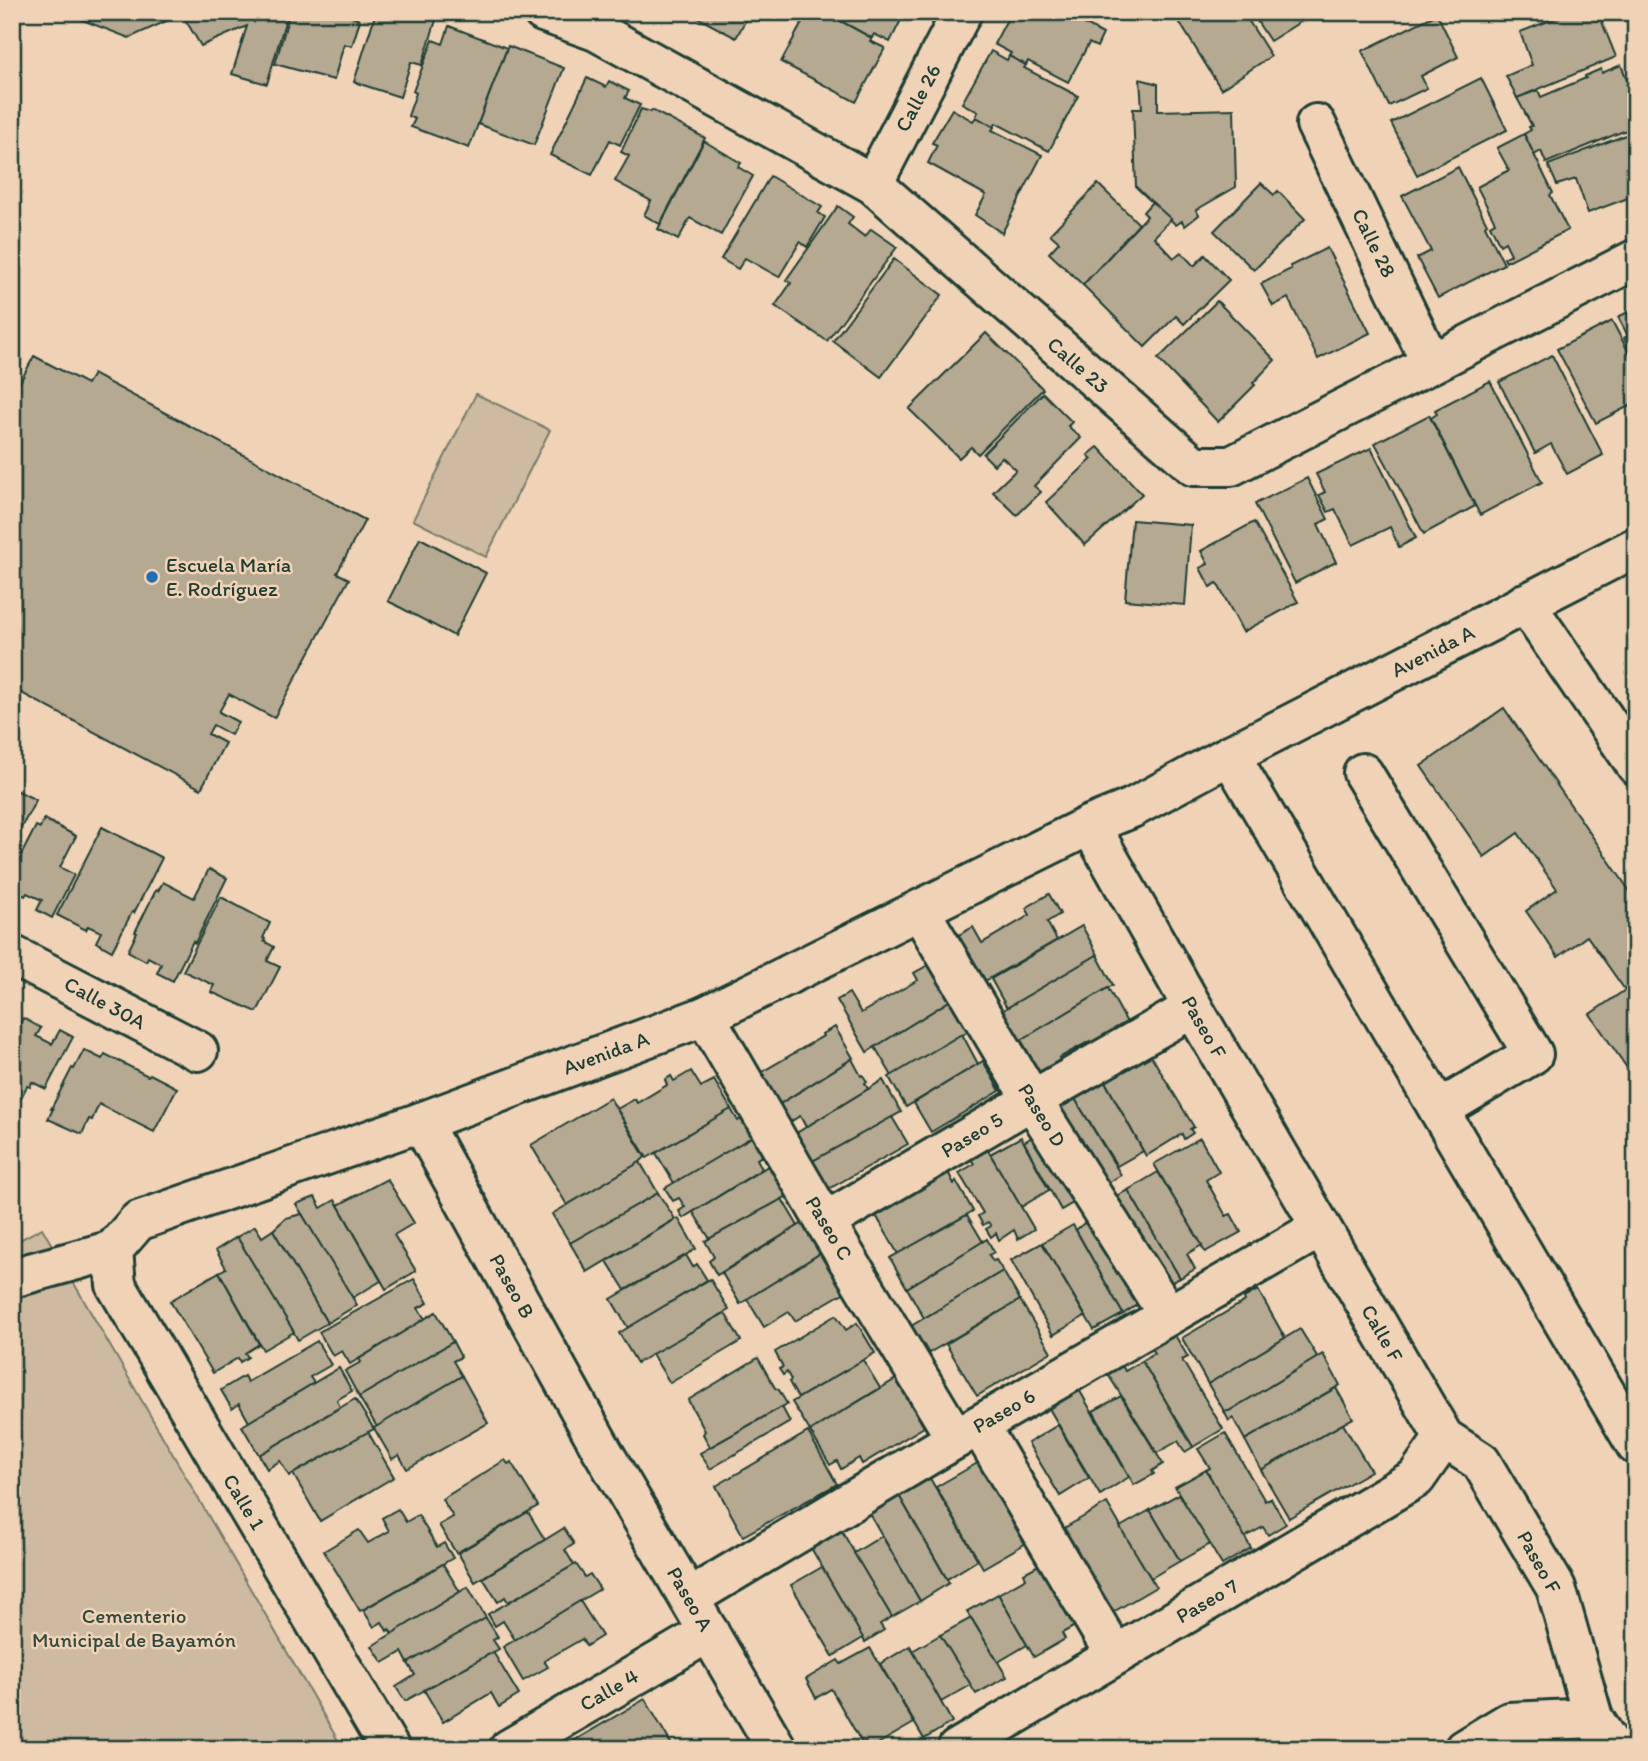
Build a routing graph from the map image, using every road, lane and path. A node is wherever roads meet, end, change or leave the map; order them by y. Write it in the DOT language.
graph roads {
  1 [pos="543,12"];
  2 [pos="962,12"];
  3 [pos="601,22"];
  4 [pos="1316,124"];
  5 [pos="873,184"];
  6 [pos="1636,259"];
  7 [pos="1431,363"];
  8 [pos="1636,547"];
  9 [pos="1525,603"];
  10 [pos="1230,755"];
  11 [pos="1636,765"];
  12 [pos="1363,773"];
  13 [pos="1090,825"];
  14 [pos="920,911"];
  15 [pos="12,955"];
  16 [pos="1193,1008"];
  17 [pos="705,1016"];
  18 [pos="198,1051"];
  19 [pos="1032,1100"];
  20 [pos="1439,1110"];
  21 [pos="422,1122"];
  22 [pos="825,1222"];
  23 [pos="1320,1228"];
  24 [pos="113,1250"];
  25 [pos="12,1278"];
  26 [pos="1168,1315"];
  27 [pos="968,1432"];
  28 [pos="1444,1438"];
  29 [pos="1636,1445"];
  30 [pos="603,1450"];
  31 [pos="689,1598"];
  32 [pos="709,1632"];
  33 [pos="1115,1655"];
  34 [pos="1603,1733"];
  35 [pos="390,1749"];
  36 [pos="509,1749"];
  37 [pos="777,1749"];
  38 [pos="957,1749"];
  39 [pos="1464,1749"];
  1 -- 3 [label="street, Calle 23"];
  2 -- 5 [label="street, Calle 26"];
  3 -- 5 [label="street, Calle 23"];
  4 -- 7 [label="street, Calle 28"];
  5 -- 7 [label="street, Calle 23"];
  6 -- 7 [label="street, Calle 23"];
  8 -- 9 [label="street, Avenida A"];
  9 -- 10 [label="street, Avenida A"];
  9 -- 11 [label="street"];
  10 -- 13 [label="street, Avenida A"];
  10 -- 20 [label="street"];
  12 -- 20 [label="street"];
  13 -- 14 [label="street, Avenida A"];
  13 -- 16 [label="street, Paseo F"];
  14 -- 17 [label="street, Avenida A"];
  14 -- 19 [label="street, Paseo D"];
  15 -- 18 [label="street, Calle 30A"];
  16 -- 19 [label="street, Paseo 5"];
  16 -- 23 [label="street, Paseo F"];
  17 -- 21 [label="street, Avenida A"];
  17 -- 22 [label="street, Paseo C"];
  19 -- 22 [label="street, Paseo 5"];
  19 -- 26 [label="street, Paseo D"];
  20 -- 29 [label="street"];
  21 -- 24 [label="street, Avenida A"];
  21 -- 30 [label="street, Paseo B"];
  22 -- 27 [label="street, Paseo C"];
  23 -- 26 [label="street, Paseo 6"];
  23 -- 28 [label="street, Calle F"];
  24 -- 25 [label="street"];
  24 -- 35 [label="street, Calle 1"];
  26 -- 27 [label="street, Paseo 6"];
  27 -- 31 [label="street, Paseo 6"];
  27 -- 33 [label="street, Paseo C"];
  28 -- 33 [label="street, Paseo 7"];
  28 -- 34 [label="street, Paseo F"];
  30 -- 31 [label="street, Paseo A"];
  31 -- 32 [label="street, Paseo A"];
  32 -- 36 [label="street, Calle 4"];
  32 -- 37 [label="street, Paseo A"];
  33 -- 38 [label="street, Paseo 7"];
  34 -- 39 [label="street"];
}
